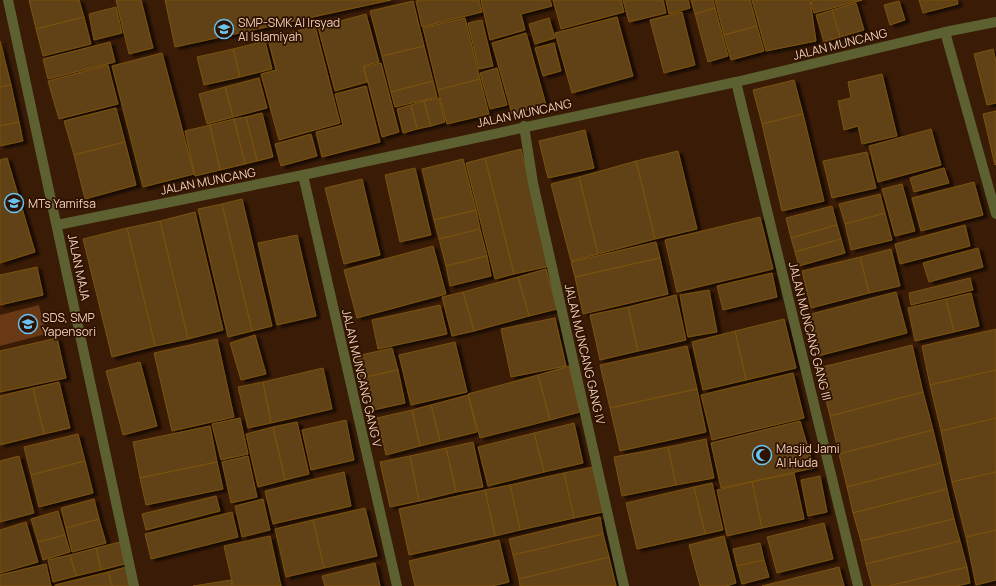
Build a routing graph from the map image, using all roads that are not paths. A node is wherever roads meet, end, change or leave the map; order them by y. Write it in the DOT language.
graph roads {
  1 [pos="8,0"];
  2 [pos="996,22"];
  3 [pos="945,32"];
  4 [pos="736,82"];
  5 [pos="524,126"];
  6 [pos="303,175"];
  7 [pos="996,214"];
  8 [pos="57,225"];
  9 [pos="134,586"];
  10 [pos="397,586"];
  11 [pos="624,586"];
  12 [pos="858,586"];
  1 -- 8 [label="street, JALAN MAJA"];
  2 -- 3 [label="street, JALAN MUNCANG"];
  3 -- 4 [label="street, JALAN MUNCANG"];
  3 -- 7 [label="street"];
  4 -- 5 [label="street, JALAN MUNCANG"];
  4 -- 12 [label="street, JALAN MUNCANG GANG III"];
  5 -- 6 [label="street, JALAN MUNCANG"];
  5 -- 11 [label="street, JALAN MUNCANG GANG IV"];
  6 -- 8 [label="street, JALAN MUNCANG"];
  6 -- 10 [label="street, JALAN MUNCANG GANG V"];
  8 -- 9 [label="street, JALAN MAJA"];
}
